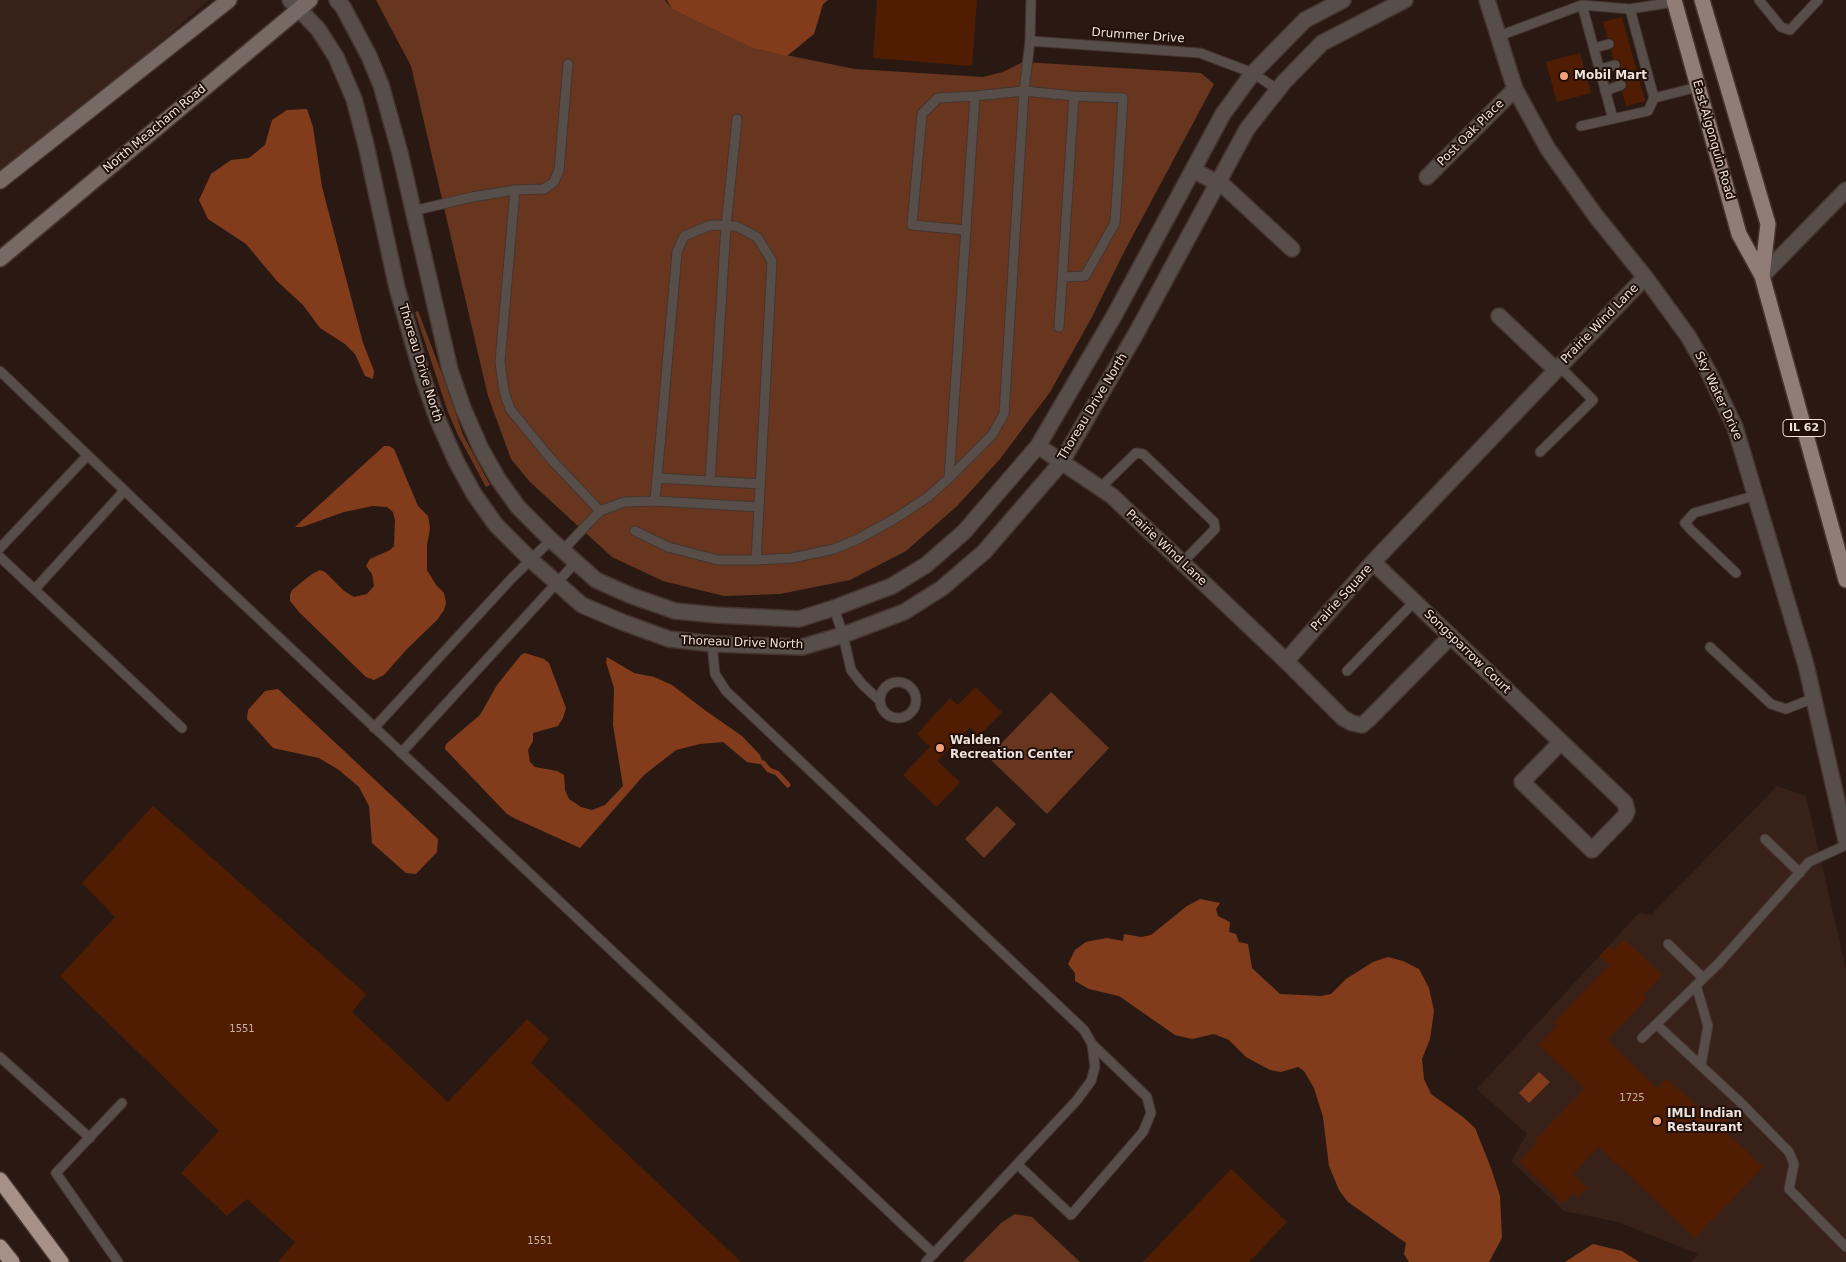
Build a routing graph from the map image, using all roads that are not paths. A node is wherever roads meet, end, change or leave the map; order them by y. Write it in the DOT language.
graph roads {
  1 [pos="229,0"];
  2 [pos="337,0"];
  3 [pos="1032,0"];
  4 [pos="1343,0"];
  5 [pos="1405,0"];
  6 [pos="1487,0"];
  7 [pos="1702,0"];
  8 [pos="1759,0"];
  9 [pos="1818,0"];
  10 [pos="1674,1"];
  11 [pos="300,3"];
  12 [pos="1582,5"];
  13 [pos="1630,9"];
  14 [pos="1499,36"];
  15 [pos="1030,41"];
  16 [pos="1609,44"];
  17 [pos="1594,48"];
  18 [pos="568,64"];
  19 [pos="1615,65"];
  20 [pos="1600,69"];
  21 [pos="1253,73"];
  22 [pos="1621,86"];
  23 [pos="1698,87"];
  24 [pos="1515,89"];
  25 [pos="1278,90"];
  26 [pos="1605,90"];
  27 [pos="1024,91"];
  28 [pos="975,96"];
  29 [pos="1074,96"];
  30 [pos="1654,98"];
  31 [pos="736,119"];
  32 [pos="1613,119"];
  33 [pos="1581,126"];
  34 [pos="1193,170"];
  35 [pos="1427,177"];
  36 [pos="0,181"];
  37 [pos="1218,184"];
  38 [pos="515,190"];
  39 [pos="1846,190"];
  40 [pos="413,211"];
  41 [pos="726,226"];
  42 [pos="965,230"];
  43 [pos="1292,249"];
  44 [pos="2,258"];
  45 [pos="1762,276"];
  46 [pos="1063,277"];
  47 [pos="1645,277"];
  48 [pos="1499,316"];
  49 [pos="1060,327"];
  50 [pos="1558,368"];
  51 [pos="0,371"];
  52 [pos="1038,446"];
  53 [pos="1540,452"];
  54 [pos="87,456"];
  55 [pos="1061,463"];
  56 [pos="657,478"];
  57 [pos="949,478"];
  58 [pos="710,481"];
  59 [pos="760,484"];
  60 [pos="1100,488"];
  61 [pos="124,491"];
  62 [pos="1756,495"];
  63 [pos="655,501"];
  64 [pos="759,507"];
  65 [pos="600,511"];
  66 [pos="635,531"];
  67 [pos="551,540"];
  68 [pos="0,548"];
  69 [pos="562,551"];
  70 [pos="0,557"];
  71 [pos="530,560"];
  72 [pos="756,560"];
  73 [pos="575,562"];
  74 [pos="1373,562"];
  75 [pos="1182,563"];
  76 [pos="1736,573"];
  77 [pos="1846,580"];
  78 [pos="556,582"];
  79 [pos="35,589"];
  80 [pos="1414,601"];
  81 [pos="834,608"];
  82 [pos="843,635"];
  83 [pos="1451,636"];
  84 [pos="714,644"];
  85 [pos="1710,647"];
  86 [pos="1286,661"];
  87 [pos="1347,671"];
  88 [pos="1814,698"];
  89 [pos="880,701"];
  90 [pos="182,728"];
  91 [pos="374,728"];
  92 [pos="1561,742"];
  93 [pos="401,753"];
  94 [pos="1764,839"];
  95 [pos="1846,840"];
  96 [pos="1846,845"];
  97 [pos="1800,873"];
  98 [pos="1668,944"];
  99 [pos="1703,978"];
  100 [pos="1696,985"];
  101 [pos="1656,1024"];
  102 [pos="1642,1038"];
  103 [pos="1092,1044"];
  104 [pos="0,1057"];
  105 [pos="1701,1065"];
  106 [pos="122,1103"];
  107 [pos="90,1138"];
  108 [pos="1017,1164"];
  109 [pos="0,1180"];
  110 [pos="0,1246"];
  111 [pos="1846,1247"];
  112 [pos="934,1254"];
  113 [pos="12,1262"];
  114 [pos="61,1262"];
  115 [pos="118,1262"];
  116 [pos="926,1262"];
  1 -- 36 [label="main road"];
  2 -- 40 [label="street"];
  3 -- 15 [label="lane"];
  4 -- 21 [label="street"];
  5 -- 25 [label="street, Thoreau Drive North"];
  6 -- 14 [label="street, Sky Water Drive"];
  7 -- 45 [label="main road, East Algonquin Road / IL 62"];
  8 -- 9 [label="lane"];
  10 -- 13 [label="lane"];
  10 -- 23 [label="main road, East Algonquin Road / IL 62"];
  11 -- 44 [label="main road, North Meacham Road"];
  11 -- 71 [label="street, Thoreau Drive North"];
  12 -- 13 [label="lane"];
  12 -- 14 [label="lane"];
  12 -- 17 [label="lane"];
  13 -- 30 [label="lane"];
  14 -- 24 [label="street, Sky Water Drive"];
  15 -- 21 [label="lane, Drummer Drive"];
  15 -- 27 [label="lane"];
  16 -- 17 [label="lane"];
  17 -- 20 [label="lane"];
  18 -- 38 [label="lane"];
  19 -- 20 [label="lane"];
  20 -- 26 [label="lane"];
  21 -- 25 [label="lane, Drummer Drive"];
  21 -- 34 [label="street"];
  22 -- 26 [label="lane"];
  23 -- 30 [label="lane"];
  23 -- 45 [label="main road, East Algonquin Road / IL 62"];
  24 -- 35 [label="street, Post Oak Place"];
  24 -- 47 [label="street, Sky Water Drive"];
  25 -- 37 [label="street, Thoreau Drive North"];
  26 -- 32 [label="lane"];
  27 -- 28 [label="lane"];
  27 -- 29 [label="lane"];
  27 -- 57 [label="lane"];
  28 -- 42 [label="lane"];
  28 -- 42 [label="lane"];
  29 -- 46 [label="lane"];
  29 -- 46 [label="lane"];
  30 -- 32 [label="lane"];
  31 -- 41 [label="lane"];
  32 -- 33 [label="lane"];
  34 -- 37 [label="street"];
  34 -- 52 [label="street"];
  37 -- 43 [label="street"];
  37 -- 55 [label="street, Thoreau Drive North"];
  38 -- 40 [label="lane"];
  38 -- 65 [label="lane"];
  39 -- 45 [label="street"];
  40 -- 67 [label="street"];
  41 -- 56 [label="lane"];
  41 -- 58 [label="lane"];
  41 -- 59 [label="lane"];
  42 -- 57 [label="lane"];
  45 -- 77 [label="main road, East Algonquin Road / IL 62"];
  46 -- 49 [label="lane"];
  47 -- 50 [label="street, Prairie Wind Lane"];
  47 -- 62 [label="street, Sky Water Drive"];
  48 -- 50 [label="street"];
  50 -- 53 [label="lane"];
  50 -- 74 [label="street, Prairie Square"];
  51 -- 54 [label="lane"];
  52 -- 55 [label="street, Prairie Wind Lane"];
  52 -- 81 [label="street"];
  54 -- 61 [label="lane"];
  54 -- 68 [label="lane"];
  55 -- 60 [label="street, Prairie Wind Lane"];
  55 -- 82 [label="street, Thoreau Drive North"];
  56 -- 58 [label="lane"];
  56 -- 63 [label="lane"];
  57 -- 72 [label="lane"];
  58 -- 59 [label="lane"];
  59 -- 64 [label="lane"];
  60 -- 75 [label="street, Prairie Wind Lane"];
  60 -- 75 [label="lane"];
  61 -- 79 [label="lane"];
  61 -- 91 [label="lane"];
  62 -- 76 [label="lane"];
  62 -- 88 [label="street, Sky Water Drive"];
  63 -- 64 [label="lane"];
  63 -- 65 [label="lane"];
  64 -- 72 [label="lane"];
  65 -- 69 [label="lane"];
  66 -- 72 [label="lane"];
  67 -- 69 [label="street"];
  67 -- 71 [label="lane"];
  69 -- 73 [label="street"];
  70 -- 79 [label="lane"];
  71 -- 78 [label="street, Thoreau Drive North"];
  71 -- 91 [label="lane"];
  73 -- 78 [label="lane"];
  73 -- 81 [label="street"];
  74 -- 80 [label="street, Songsparrow Court"];
  74 -- 86 [label="street, Prairie Square"];
  75 -- 86 [label="street, Prairie Wind Lane"];
  78 -- 84 [label="street, Thoreau Drive North"];
  78 -- 93 [label="lane"];
  79 -- 90 [label="lane"];
  80 -- 83 [label="street, Songsparrow Court"];
  80 -- 87 [label="lane"];
  81 -- 82 [label="lane"];
  82 -- 84 [label="street, Thoreau Drive North"];
  82 -- 89 [label="lane"];
  83 -- 86 [label="street"];
  83 -- 92 [label="street, Songsparrow Court"];
  84 -- 103 [label="lane"];
  85 -- 88 [label="lane"];
  88 -- 95 [label="street, Sky Water Drive"];
  89 -- 89 [label="lane"];
  91 -- 93 [label="lane"];
  92 -- 92 [label="street, Songsparrow Court"];
  93 -- 112 [label="lane"];
  94 -- 97 [label="lane"];
  96 -- 97 [label="lane"];
  97 -- 99 [label="lane"];
  98 -- 99 [label="lane"];
  99 -- 100 [label="lane"];
  100 -- 101 [label="lane"];
  100 -- 105 [label="lane"];
  101 -- 102 [label="lane"];
  101 -- 105 [label="lane"];
  103 -- 108 [label="lane"];
  103 -- 108 [label="lane"];
  104 -- 107 [label="lane"];
  105 -- 111 [label="lane"];
  106 -- 107 [label="lane"];
  107 -- 115 [label="lane"];
  108 -- 112 [label="lane"];
  109 -- 114 [label="highway"];
  110 -- 113 [label="highway"];
  112 -- 116 [label="lane"];
}
